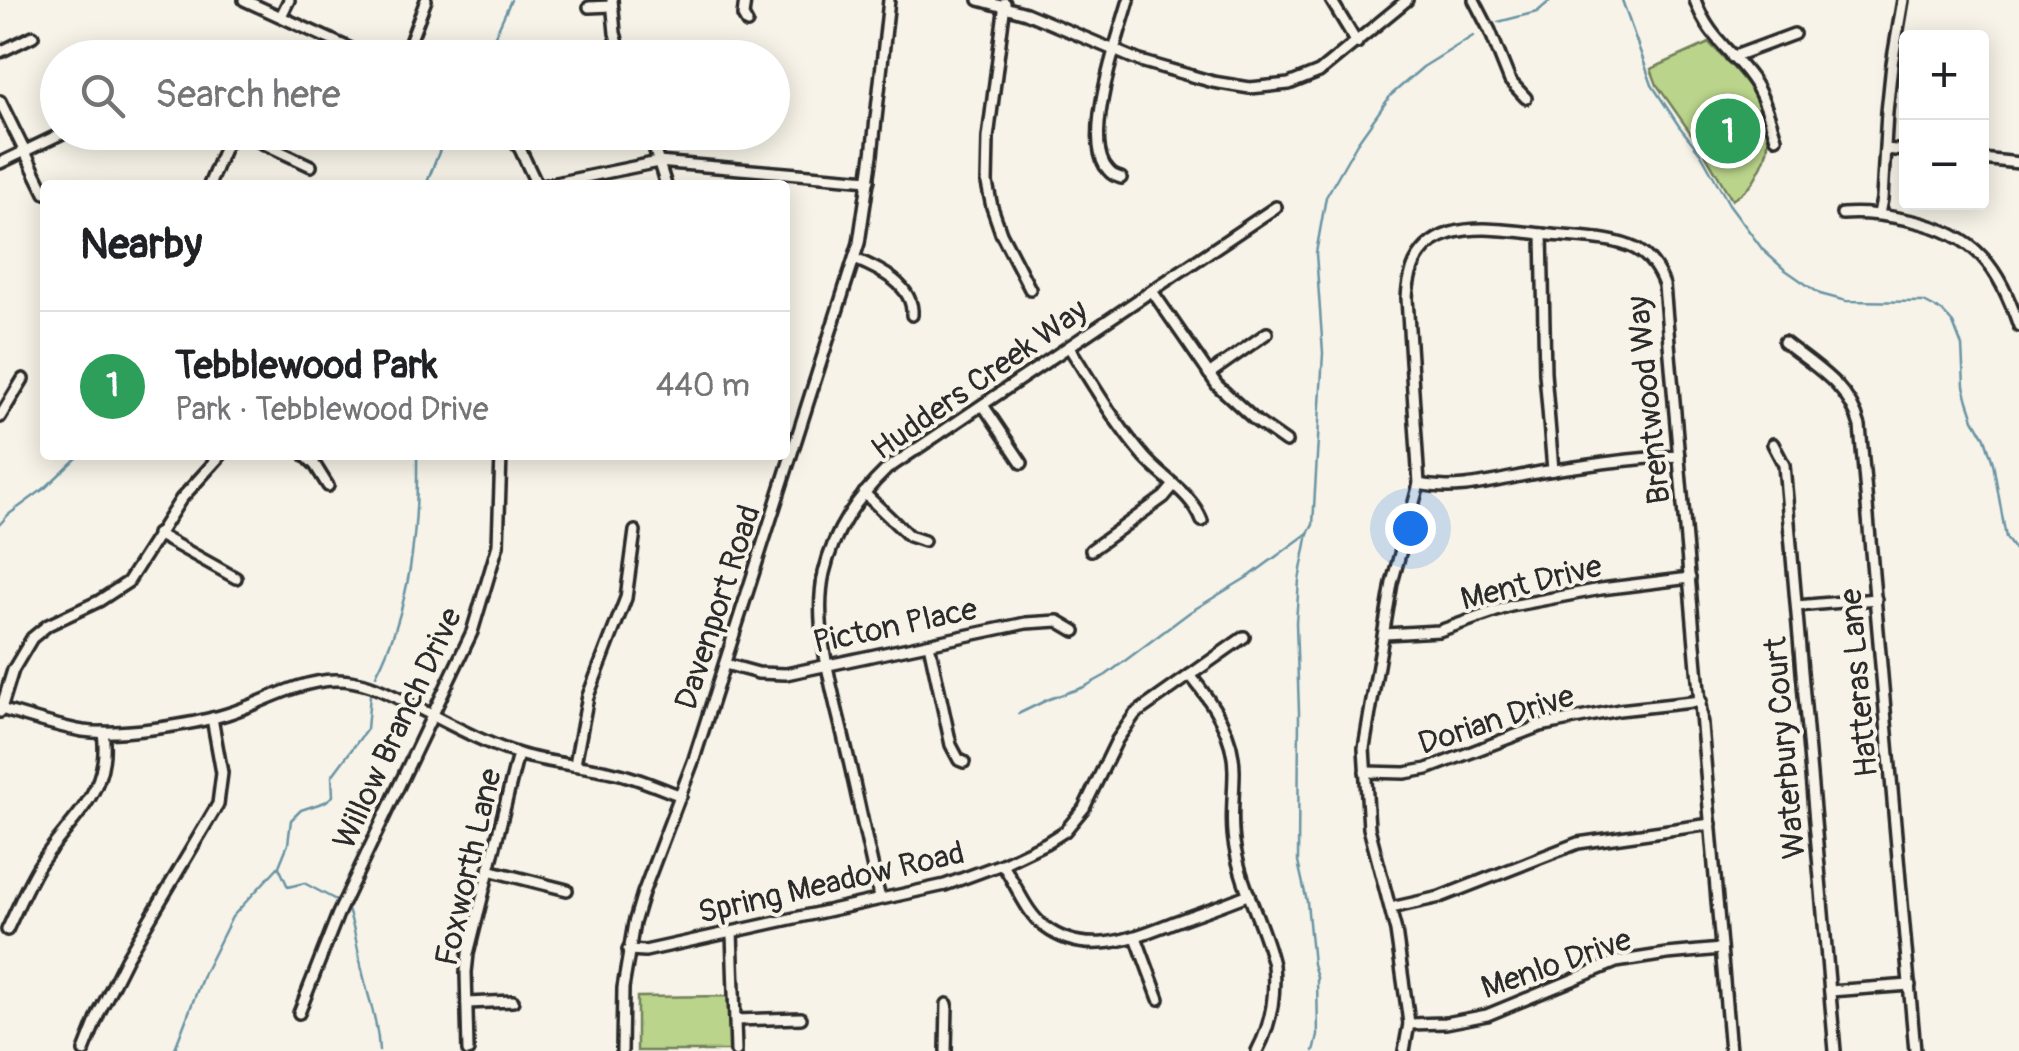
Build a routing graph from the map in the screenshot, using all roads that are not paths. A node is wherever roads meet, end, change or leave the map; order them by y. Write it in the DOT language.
graph roads {
  1 [pos="244,0"];
  2 [pos="290,0"];
  3 [pos="426,0"];
  4 [pos="745,0"];
  5 [pos="889,0"];
  6 [pos="979,0"];
  7 [pos="1129,0"];
  8 [pos="1331,0"];
  9 [pos="1407,0"];
  10 [pos="1474,0"];
  11 [pos="1695,0"];
  12 [pos="1903,0"];
  13 [pos="612,3"];
  14 [pos="1005,3"];
  15 [pos="589,7"];
  16 [pos="281,16"];
  17 [pos="747,23"];
  18 [pos="1794,34"];
  19 [pos="33,36"];
  20 [pos="333,40"];
  21 [pos="411,40"];
  22 [pos="617,40"];
  23 [pos="1357,43"];
  24 [pos="0,52"];
  25 [pos="1115,52"];
  26 [pos="1732,56"];
  27 [pos="1526,98"];
  28 [pos="0,101"];
  29 [pos="1776,138"];
  30 [pos="40,144"];
  31 [pos="1885,149"];
  32 [pos="224,150"];
  33 [pos="277,150"];
  34 [pos="520,150"];
  35 [pos="654,150"];
  36 [pos="1899,151"];
  37 [pos="24,152"];
  38 [pos="1989,160"];
  39 [pos="658,162"];
  40 [pos="0,163"];
  41 [pos="2019,164"];
  42 [pos="311,166"];
  43 [pos="1121,178"];
  44 [pos="211,180"];
  45 [pos="535,180"];
  46 [pos="570,180"];
  47 [pos="664,180"];
  48 [pos="869,180"];
  49 [pos="40,184"];
  50 [pos="1276,207"];
  51 [pos="1842,214"];
  52 [pos="1879,214"];
  53 [pos="1542,234"];
  54 [pos="855,259"];
  55 [pos="1030,290"];
  56 [pos="1152,290"];
  57 [pos="912,316"];
  58 [pos="2018,321"];
  59 [pos="1267,333"];
  60 [pos="1784,342"];
  61 [pos="1068,347"];
  62 [pos="1209,374"];
  63 [pos="23,378"];
  64 [pos="983,405"];
  65 [pos="0,417"];
  66 [pos="1286,442"];
  67 [pos="1772,444"];
  68 [pos="1679,456"];
  69 [pos="216,460"];
  70 [pos="310,460"];
  71 [pos="501,460"];
  72 [pos="1022,463"];
  73 [pos="1553,470"];
  74 [pos="1419,484"];
  75 [pos="1174,485"];
  76 [pos="328,486"];
  77 [pos="864,493"];
  78 [pos="1202,522"];
  79 [pos="635,531"];
  80 [pos="157,534"];
  81 [pos="924,541"];
  82 [pos="1091,550"];
  83 [pos="236,578"];
  84 [pos="1690,578"];
  85 [pos="1876,599"];
  86 [pos="1797,606"];
  87 [pos="1075,632"];
  88 [pos="1385,634"];
  89 [pos="1244,637"];
  90 [pos="929,644"];
  91 [pos="725,664"];
  92 [pos="828,666"];
  93 [pos="1190,675"];
  94 [pos="1700,701"];
  95 [pos="1,711"];
  96 [pos="434,716"];
  97 [pos="212,718"];
  98 [pos="103,732"];
  99 [pos="518,754"];
  100 [pos="964,762"];
  101 [pos="575,764"];
  102 [pos="1365,772"];
  103 [pos="681,796"];
  104 [pos="1711,824"];
  105 [pos="1002,864"];
  106 [pos="488,870"];
  107 [pos="567,890"];
  108 [pos="1249,894"];
  109 [pos="880,899"];
  110 [pos="1391,908"];
  111 [pos="7,930"];
  112 [pos="732,932"];
  113 [pos="1136,938"];
  114 [pos="1721,949"];
  115 [pos="628,950"];
  116 [pos="1910,985"];
  117 [pos="1830,991"];
  118 [pos="1159,1000"];
  119 [pos="513,1001"];
  120 [pos="466,1003"];
  121 [pos="946,1004"];
  122 [pos="299,1013"];
  123 [pos="801,1018"];
  124 [pos="736,1020"];
  125 [pos="1409,1024"];
  126 [pos="84,1051"];
  127 [pos="468,1051"];
  128 [pos="622,1051"];
  129 [pos="736,1051"];
  130 [pos="946,1051"];
  131 [pos="1256,1051"];
  132 [pos="1404,1051"];
  133 [pos="1730,1051"];
  134 [pos="1835,1051"];
  135 [pos="1915,1051"];
  1 -- 16 [label="street"];
  2 -- 16 [label="street"];
  3 -- 21 [label="street"];
  4 -- 17 [label="street"];
  5 -- 48 [label="street, Davenport Road"];
  6 -- 14 [label="street"];
  7 -- 25 [label="street"];
  8 -- 23 [label="street"];
  9 -- 23 [label="street"];
  10 -- 27 [label="street"];
  11 -- 26 [label="street"];
  12 -- 31 [label="street"];
  13 -- 15 [label="street"];
  13 -- 22 [label="street"];
  14 -- 25 [label="street"];
  14 -- 55 [label="street"];
  16 -- 20 [label="street"];
  18 -- 26 [label="street"];
  19 -- 24 [label="street"];
  23 -- 25 [label="street"];
  25 -- 43 [label="street"];
  26 -- 29 [label="street"];
  28 -- 37 [label="street"];
  30 -- 37 [label="street"];
  31 -- 36 [label="street"];
  31 -- 52 [label="street"];
  32 -- 44 [label="street"];
  33 -- 42 [label="street"];
  34 -- 45 [label="street"];
  35 -- 39 [label="street"];
  37 -- 40 [label="street"];
  37 -- 49 [label="street"];
  38 -- 41 [label="street"];
  39 -- 46 [label="street"];
  39 -- 47 [label="street"];
  39 -- 48 [label="street"];
  48 -- 54 [label="street, Davenport Road"];
  50 -- 56 [label="street, Hudders Creek Way"];
  51 -- 52 [label="street"];
  52 -- 58 [label="street"];
  53 -- 68 [label="street, Brentwood Way"];
  53 -- 73 [label="street"];
  53 -- 74 [label="street, Brentwood Way"];
  54 -- 57 [label="street"];
  54 -- 91 [label="street, Davenport Road"];
  56 -- 61 [label="street, Hudders Creek Way"];
  56 -- 62 [label="street"];
  59 -- 62 [label="street"];
  60 -- 85 [label="street, Hatteras Lane"];
  61 -- 64 [label="street, Hudders Creek Way"];
  61 -- 75 [label="street"];
  62 -- 66 [label="street"];
  63 -- 65 [label="street"];
  64 -- 72 [label="street"];
  64 -- 77 [label="street, Hudders Creek Way"];
  67 -- 86 [label="street, Waterbury Court"];
  68 -- 73 [label="street"];
  68 -- 84 [label="street, Brentwood Way"];
  69 -- 80 [label="street"];
  70 -- 76 [label="street"];
  71 -- 96 [label="street, Willow Branch Drive"];
  73 -- 74 [label="street"];
  74 -- 88 [label="street, Brentwood Way"];
  75 -- 78 [label="street"];
  75 -- 82 [label="street"];
  77 -- 81 [label="street"];
  77 -- 92 [label="street, Hudders Creek Way"];
  79 -- 101 [label="street"];
  80 -- 83 [label="street"];
  80 -- 95 [label="street"];
  84 -- 88 [label="street, Ment Drive"];
  84 -- 94 [label="street, Brentwood Way"];
  85 -- 86 [label="street"];
  85 -- 116 [label="street, Hatteras Lane"];
  86 -- 117 [label="street, Waterbury Court"];
  87 -- 90 [label="street, Picton Place"];
  88 -- 102 [label="street, Brentwood Way"];
  89 -- 93 [label="street, Spring Meadow Road"];
  90 -- 92 [label="street, Picton Place"];
  90 -- 100 [label="street"];
  91 -- 92 [label="street, Picton Place"];
  91 -- 103 [label="street, Davenport Road"];
  92 -- 109 [label="street, Hudders Creek Way"];
  93 -- 105 [label="street, Spring Meadow Road"];
  93 -- 108 [label="street"];
  94 -- 102 [label="street, Dorian Drive"];
  94 -- 104 [label="street, Brentwood Way"];
  95 -- 98 [label="street"];
  96 -- 97 [label="street"];
  96 -- 99 [label="street"];
  96 -- 122 [label="street, Willow Branch Drive"];
  97 -- 98 [label="street"];
  97 -- 126 [label="street"];
  98 -- 111 [label="street"];
  99 -- 101 [label="street"];
  99 -- 106 [label="street, Foxworth Lane"];
  101 -- 103 [label="street"];
  102 -- 110 [label="street, Brentwood Way"];
  103 -- 115 [label="street, Davenport Road"];
  104 -- 110 [label="street"];
  104 -- 114 [label="street, Brentwood Way"];
  105 -- 109 [label="street, Spring Meadow Road"];
  105 -- 113 [label="street"];
  106 -- 107 [label="street"];
  106 -- 120 [label="street, Foxworth Lane"];
  108 -- 113 [label="street"];
  108 -- 131 [label="street"];
  109 -- 112 [label="street, Spring Meadow Road"];
  110 -- 125 [label="street, Brentwood Way"];
  112 -- 115 [label="street, Spring Meadow Road"];
  112 -- 124 [label="street"];
  113 -- 118 [label="street"];
  114 -- 125 [label="street, Menlo Drive"];
  114 -- 133 [label="street, Brentwood Way"];
  115 -- 128 [label="street, Davenport Road"];
  116 -- 117 [label="street"];
  116 -- 135 [label="street, Hatteras Lane"];
  117 -- 134 [label="street, Waterbury Court"];
  119 -- 120 [label="street"];
  120 -- 127 [label="street, Foxworth Lane"];
  121 -- 130 [label="street"];
  123 -- 124 [label="street"];
  124 -- 129 [label="street"];
  125 -- 132 [label="street, Brentwood Way"];
}
